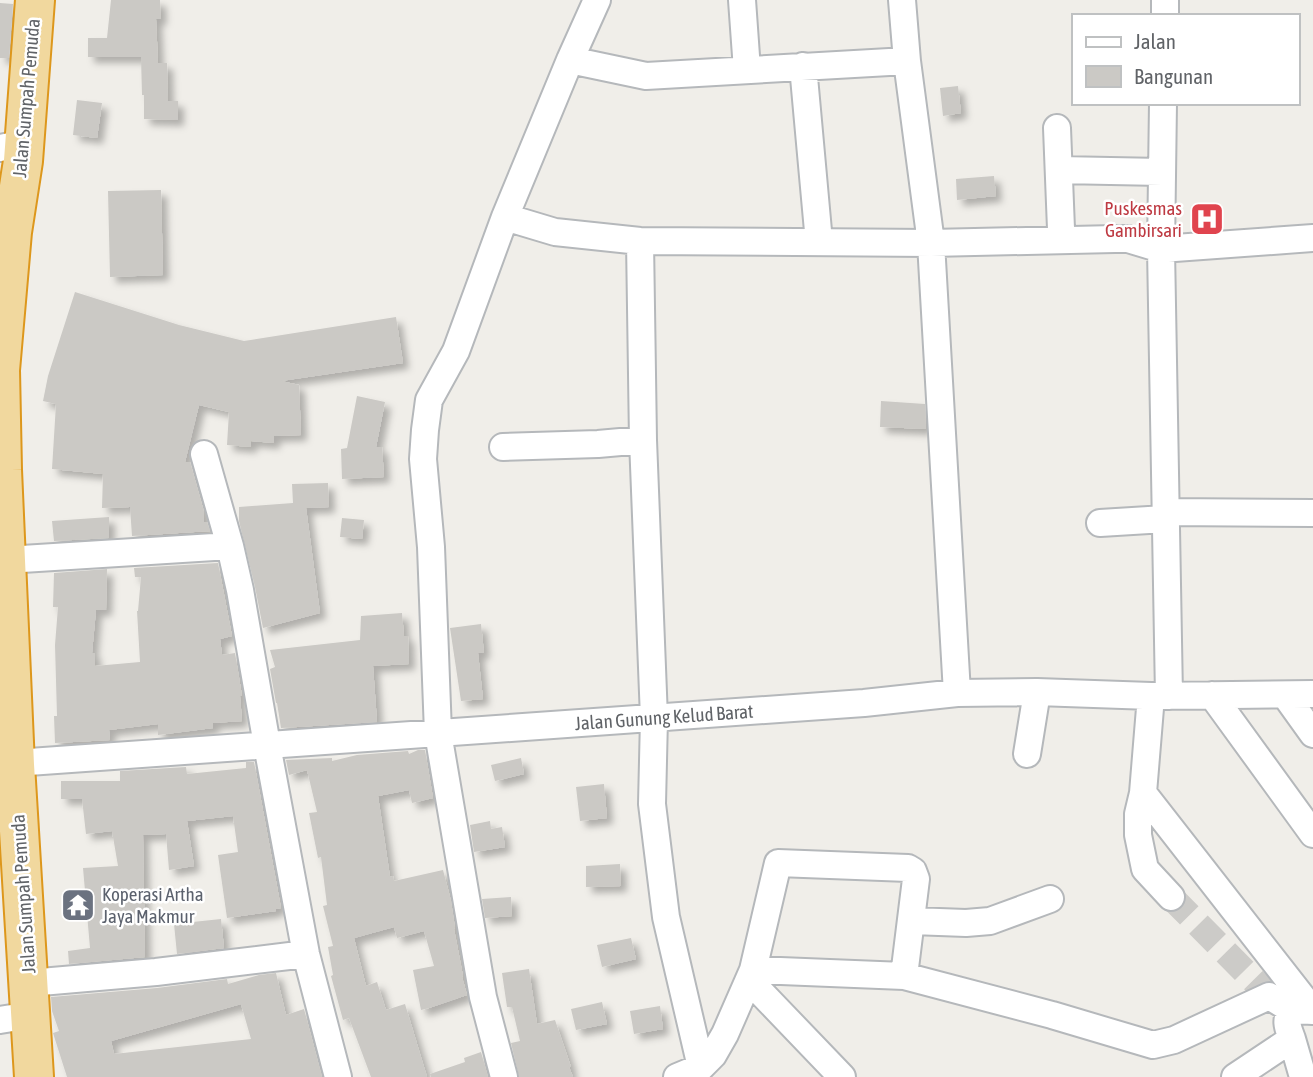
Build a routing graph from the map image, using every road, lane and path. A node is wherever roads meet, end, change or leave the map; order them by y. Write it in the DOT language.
graph roads {
  1 [pos="35,0"];
  2 [pos="597,0"];
  3 [pos="742,0"];
  4 [pos="902,0"];
  5 [pos="570,60"];
  6 [pos="907,61"];
  7 [pos="803,66"];
  8 [pos="747,71"];
  9 [pos="1163,105"];
  10 [pos="1057,128"];
  11 [pos="16,151"];
  12 [pos="1059,170"];
  13 [pos="1162,172"];
  14 [pos="505,217"];
  15 [pos="1061,229"];
  16 [pos="1313,239"];
  17 [pos="640,241"];
  18 [pos="818,242"];
  19 [pos="931,243"];
  20 [pos="1160,249"];
  21 [pos="643,440"];
  22 [pos="503,447"];
  23 [pos="204,454"];
  24 [pos="1313,513"];
  25 [pos="1165,515"];
  26 [pos="1100,523"];
  27 [pos="230,546"];
  28 [pos="6,560"];
  29 [pos="1037,692"];
  30 [pos="957,693"];
  31 [pos="1313,694"];
  32 [pos="1212,695"];
  33 [pos="1284,695"];
  34 [pos="1160,696"];
  35 [pos="653,718"];
  36 [pos="438,733"];
  37 [pos="1313,734"];
  38 [pos="267,745"];
  39 [pos="1027,754"];
  40 [pos="7,764"];
  41 [pos="1143,793"];
  42 [pos="1313,834"];
  43 [pos="1171,897"];
  44 [pos="1050,898"];
  45 [pos="912,921"];
  46 [pos="306,954"];
  47 [pos="751,975"];
  48 [pos="904,976"];
  49 [pos="20,1006"];
  50 [pos="1306,1010"];
  51 [pos="1292,1039"];
  52 [pos="689,1072"];
  53 [pos="34,1077"];
  54 [pos="338,1077"];
  55 [pos="504,1077"];
  56 [pos="842,1077"];
  57 [pos="1235,1077"];
  58 [pos="1303,1077"];
  1 -- 11 [label="highway, Jalan Sumpah Pemuda"];
  2 -- 5 [label="street"];
  3 -- 8 [label="street"];
  4 -- 6 [label="street"];
  5 -- 8 [label="street"];
  5 -- 14 [label="street"];
  6 -- 7 [label="street"];
  6 -- 19 [label="street"];
  7 -- 8 [label="street"];
  7 -- 18 [label="street"];
  9 -- 13 [label="street"];
  10 -- 12 [label="street"];
  11 -- 28 [label="highway, Jalan Sumpah Pemuda"];
  12 -- 13 [label="street"];
  12 -- 15 [label="street"];
  13 -- 20 [label="street"];
  14 -- 17 [label="street"];
  14 -- 36 [label="street"];
  16 -- 20 [label="street"];
  17 -- 18 [label="street"];
  17 -- 21 [label="street"];
  18 -- 19 [label="street"];
  19 -- 20 [label="street"];
  19 -- 30 [label="street"];
  20 -- 25 [label="street"];
  21 -- 22 [label="street"];
  21 -- 35 [label="street"];
  23 -- 27 [label="street"];
  24 -- 25 [label="street"];
  25 -- 26 [label="street"];
  25 -- 34 [label="street"];
  27 -- 28 [label="street"];
  27 -- 38 [label="street"];
  28 -- 40 [label="highway, Jalan Sumpah Pemuda"];
  29 -- 30 [label="street, Jalan Gunung Kelud Barat"];
  29 -- 34 [label="street, Jalan Gunung Kelud Barat"];
  29 -- 39 [label="street"];
  30 -- 35 [label="street, Jalan Gunung Kelud Barat"];
  31 -- 33 [label="street, Jalan Gunung Kelud Barat"];
  32 -- 33 [label="street, Jalan Gunung Kelud Barat"];
  32 -- 34 [label="street, Jalan Gunung Kelud Barat"];
  32 -- 42 [label="street"];
  33 -- 37 [label="street"];
  34 -- 41 [label="street"];
  35 -- 36 [label="street, Jalan Gunung Kelud Barat"];
  35 -- 52 [label="street"];
  36 -- 38 [label="street, Jalan Gunung Kelud Barat"];
  36 -- 55 [label="street"];
  38 -- 40 [label="street, Jalan Gunung Kelud Barat"];
  38 -- 46 [label="street"];
  40 -- 49 [label="highway, Jalan Sumpah Pemuda"];
  41 -- 43 [label="street"];
  41 -- 50 [label="street"];
  44 -- 45 [label="street"];
  45 -- 47 [label="street"];
  45 -- 48 [label="street"];
  46 -- 49 [label="street"];
  46 -- 54 [label="street"];
  47 -- 48 [label="street"];
  47 -- 52 [label="street"];
  47 -- 56 [label="street"];
  48 -- 50 [label="street"];
  49 -- 53 [label="highway, Jalan Sumpah Pemuda"];
  50 -- 51 [label="street"];
  51 -- 57 [label="street"];
  51 -- 58 [label="street"];
}
